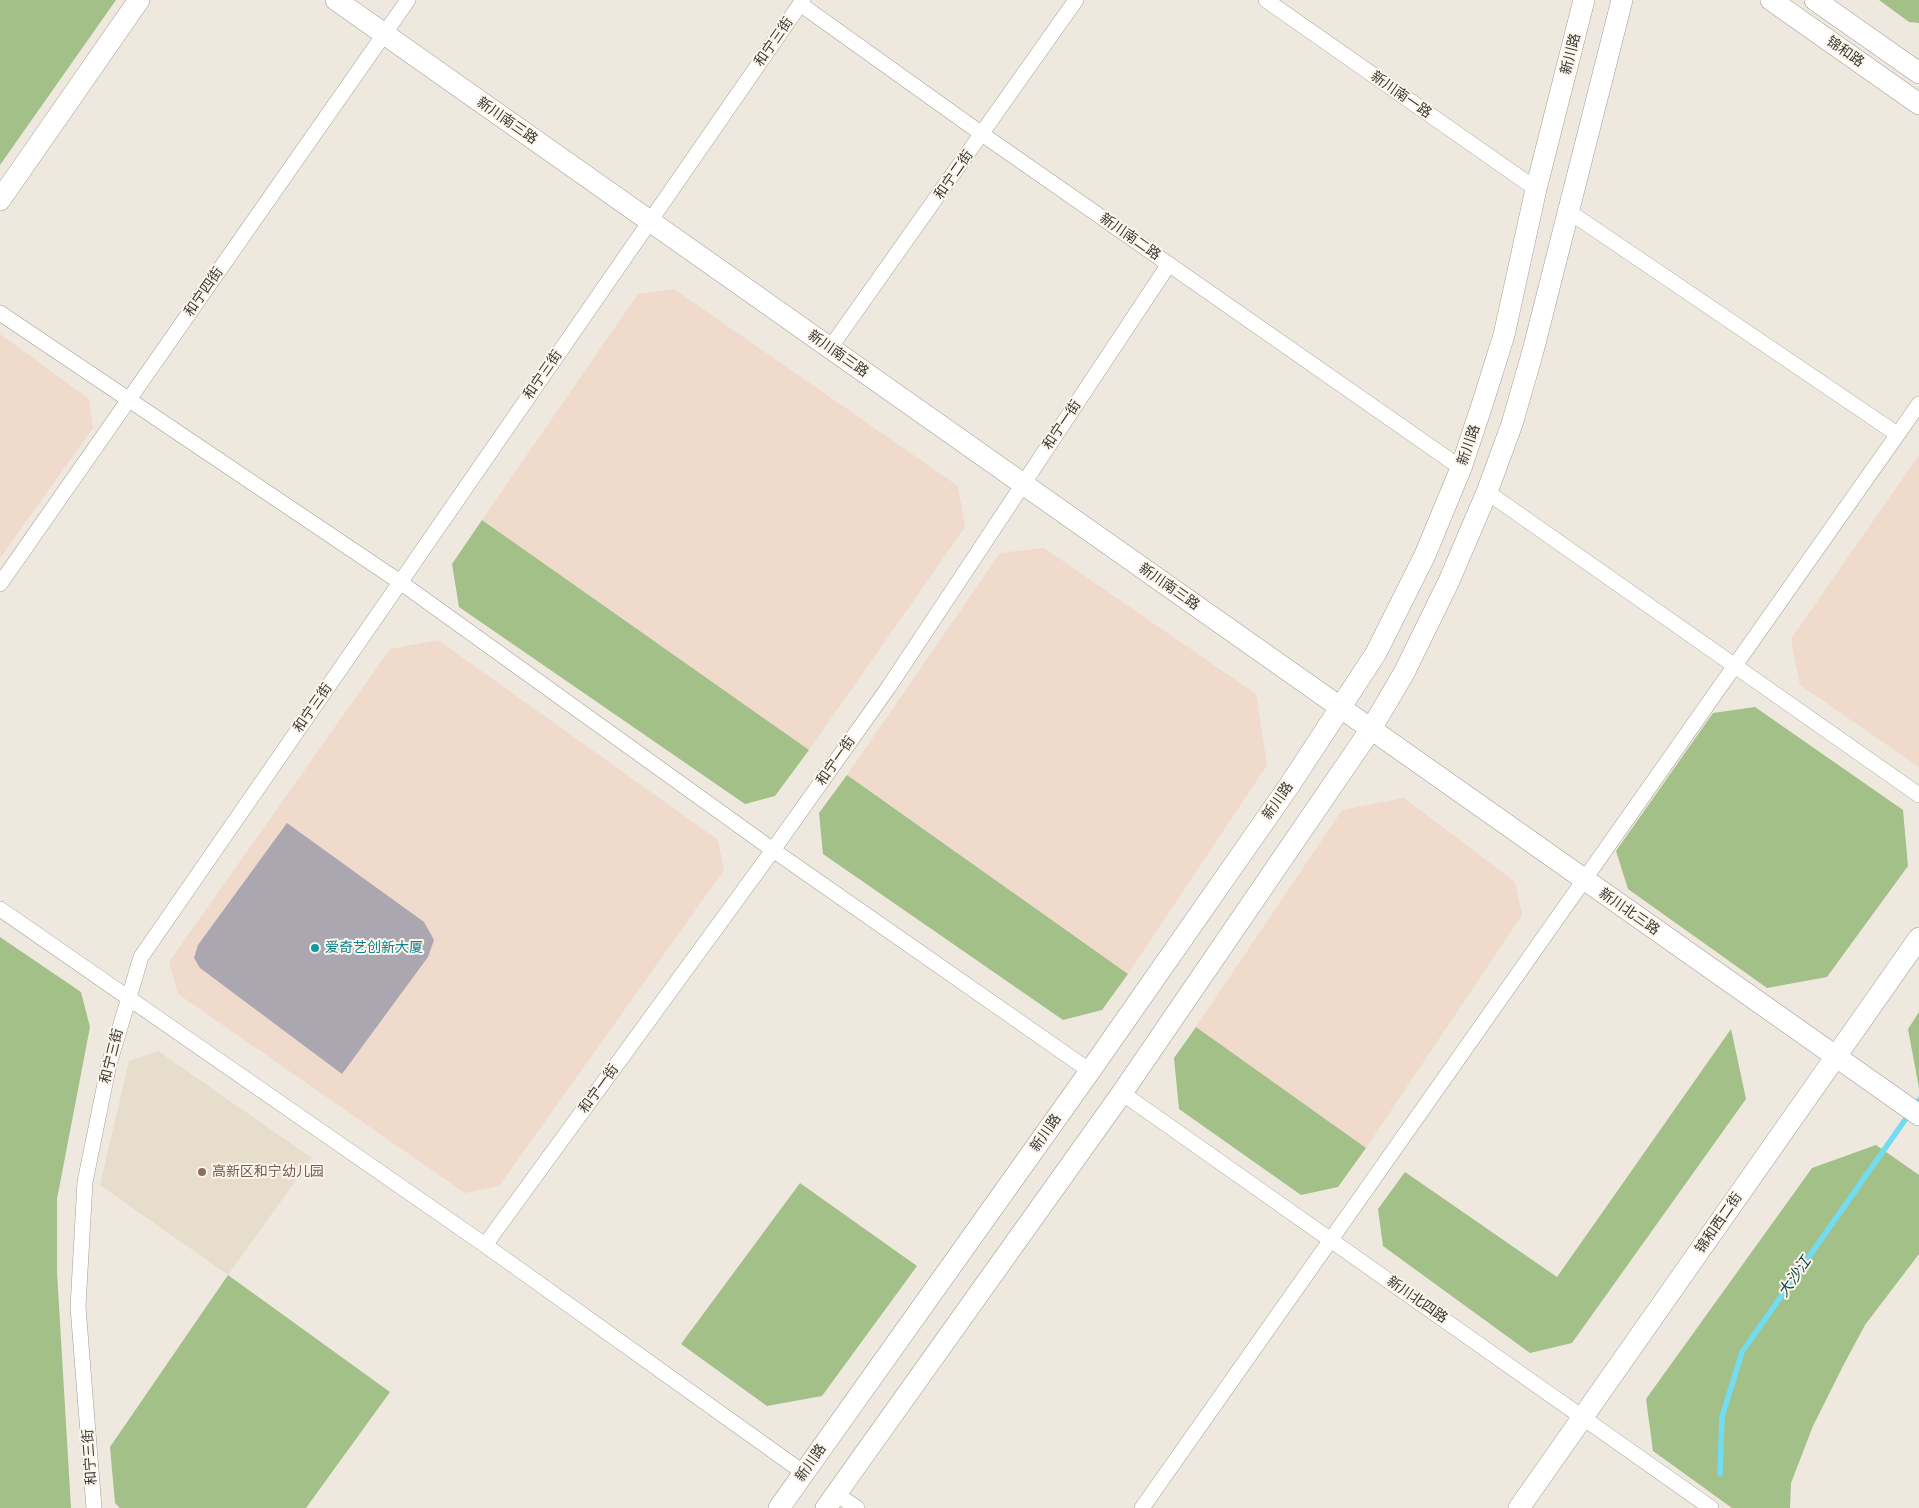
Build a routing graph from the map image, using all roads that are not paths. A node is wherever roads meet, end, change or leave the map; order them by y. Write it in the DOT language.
graph roads {
  1 [pos="139,0"];
  2 [pos="336,0"];
  3 [pos="408,0"];
  4 [pos="1076,0"];
  5 [pos="1266,0"];
  6 [pos="1584,0"];
  7 [pos="1622,0"];
  8 [pos="1771,0"];
  9 [pos="1815,0"];
  10 [pos="802,2"];
  11 [pos="384,34"];
  12 [pos="1919,73"];
  13 [pos="1919,104"];
  14 [pos="982,134"];
  15 [pos="1536,189"];
  16 [pos="0,200"];
  17 [pos="1568,211"];
  18 [pos="650,221"];
  19 [pos="1169,264"];
  20 [pos="0,313"];
  21 [pos="830,348"];
  22 [pos="129,400"];
  23 [pos="1919,404"];
  24 [pos="1897,434"];
  25 [pos="1461,468"];
  26 [pos="1023,484"];
  27 [pos="1487,492"];
  28 [pos="400,582"];
  29 [pos="0,584"];
  30 [pos="1734,666"];
  31 [pos="1340,708"];
  32 [pos="1371,729"];
  33 [pos="1919,795"];
  34 [pos="773,850"];
  35 [pos="1584,880"];
  36 [pos="0,909"];
  37 [pos="1919,938"];
  38 [pos="128,998"];
  39 [pos="1836,1057"];
  40 [pos="1090,1071"];
  41 [pos="1122,1093"];
  42 [pos="1919,1115"];
  43 [pos="1331,1240"];
  44 [pos="485,1245"];
  45 [pos="1583,1418"];
  46 [pos="804,1473"];
  47 [pos="831,1501"];
  48 [pos="94,1508"];
  49 [pos="779,1508"];
  50 [pos="857,1508"];
  51 [pos="1142,1508"];
  52 [pos="1520,1508"];
  53 [pos="1711,1508"];
  1 -- 16 [label="street"];
  2 -- 11 [label="street, 新川南三路"];
  3 -- 11 [label="street, 和宁四街"];
  4 -- 14 [label="street, 和宁二街"];
  5 -- 15 [label="street, 新川南一路"];
  6 -- 15 [label="street, 新川路"];
  7 -- 17 [label="street"];
  8 -- 13 [label="street, 锦和路"];
  9 -- 12 [label="street, 锦和路"];
  10 -- 14 [label="street, 新川南二路"];
  10 -- 18 [label="street, 和宁三街"];
  11 -- 18 [label="street, 新川南三路"];
  11 -- 22 [label="street, 和宁四街"];
  14 -- 19 [label="street, 新川南二路"];
  14 -- 21 [label="street, 和宁二街"];
  15 -- 25 [label="street, 新川路"];
  17 -- 24 [label="street"];
  17 -- 27 [label="street"];
  18 -- 21 [label="street, 新川南三路"];
  18 -- 28 [label="street, 和宁三街"];
  19 -- 25 [label="street, 新川南二路"];
  19 -- 26 [label="street, 和宁一街"];
  20 -- 22 [label="street"];
  21 -- 26 [label="street, 新川南三路"];
  22 -- 28 [label="street"];
  22 -- 29 [label="street, 和宁四街"];
  23 -- 24 [label="street"];
  24 -- 30 [label="street"];
  25 -- 31 [label="street, 新川路"];
  26 -- 31 [label="street, 新川南三路"];
  26 -- 34 [label="street, 和宁一街"];
  27 -- 30 [label="street"];
  27 -- 32 [label="street"];
  28 -- 34 [label="street"];
  28 -- 38 [label="street, 和宁三街"];
  30 -- 33 [label="street"];
  30 -- 35 [label="street"];
  31 -- 32 [label="street, 新川北三路"];
  31 -- 40 [label="street, 新川路"];
  32 -- 35 [label="street, 新川北三路"];
  32 -- 41 [label="street"];
  34 -- 40 [label="street"];
  34 -- 44 [label="street, 和宁一街"];
  35 -- 39 [label="street, 新川北三路"];
  35 -- 43 [label="street"];
  36 -- 38 [label="street"];
  37 -- 39 [label="street, 锦和西二街"];
  38 -- 44 [label="street"];
  38 -- 48 [label="street, 和宁三街"];
  39 -- 42 [label="street, 新川北三路"];
  39 -- 45 [label="street, 锦和西二街"];
  40 -- 46 [label="street, 新川路"];
  41 -- 43 [label="street, 新川北四路"];
  41 -- 47 [label="street"];
  43 -- 45 [label="street, 新川北四路"];
  43 -- 51 [label="street"];
  44 -- 46 [label="street"];
  45 -- 52 [label="street, 锦和西二街"];
  45 -- 53 [label="street, 新川北四路"];
  46 -- 49 [label="street, 新川路"];
  47 -- 50 [label="street"];
}
